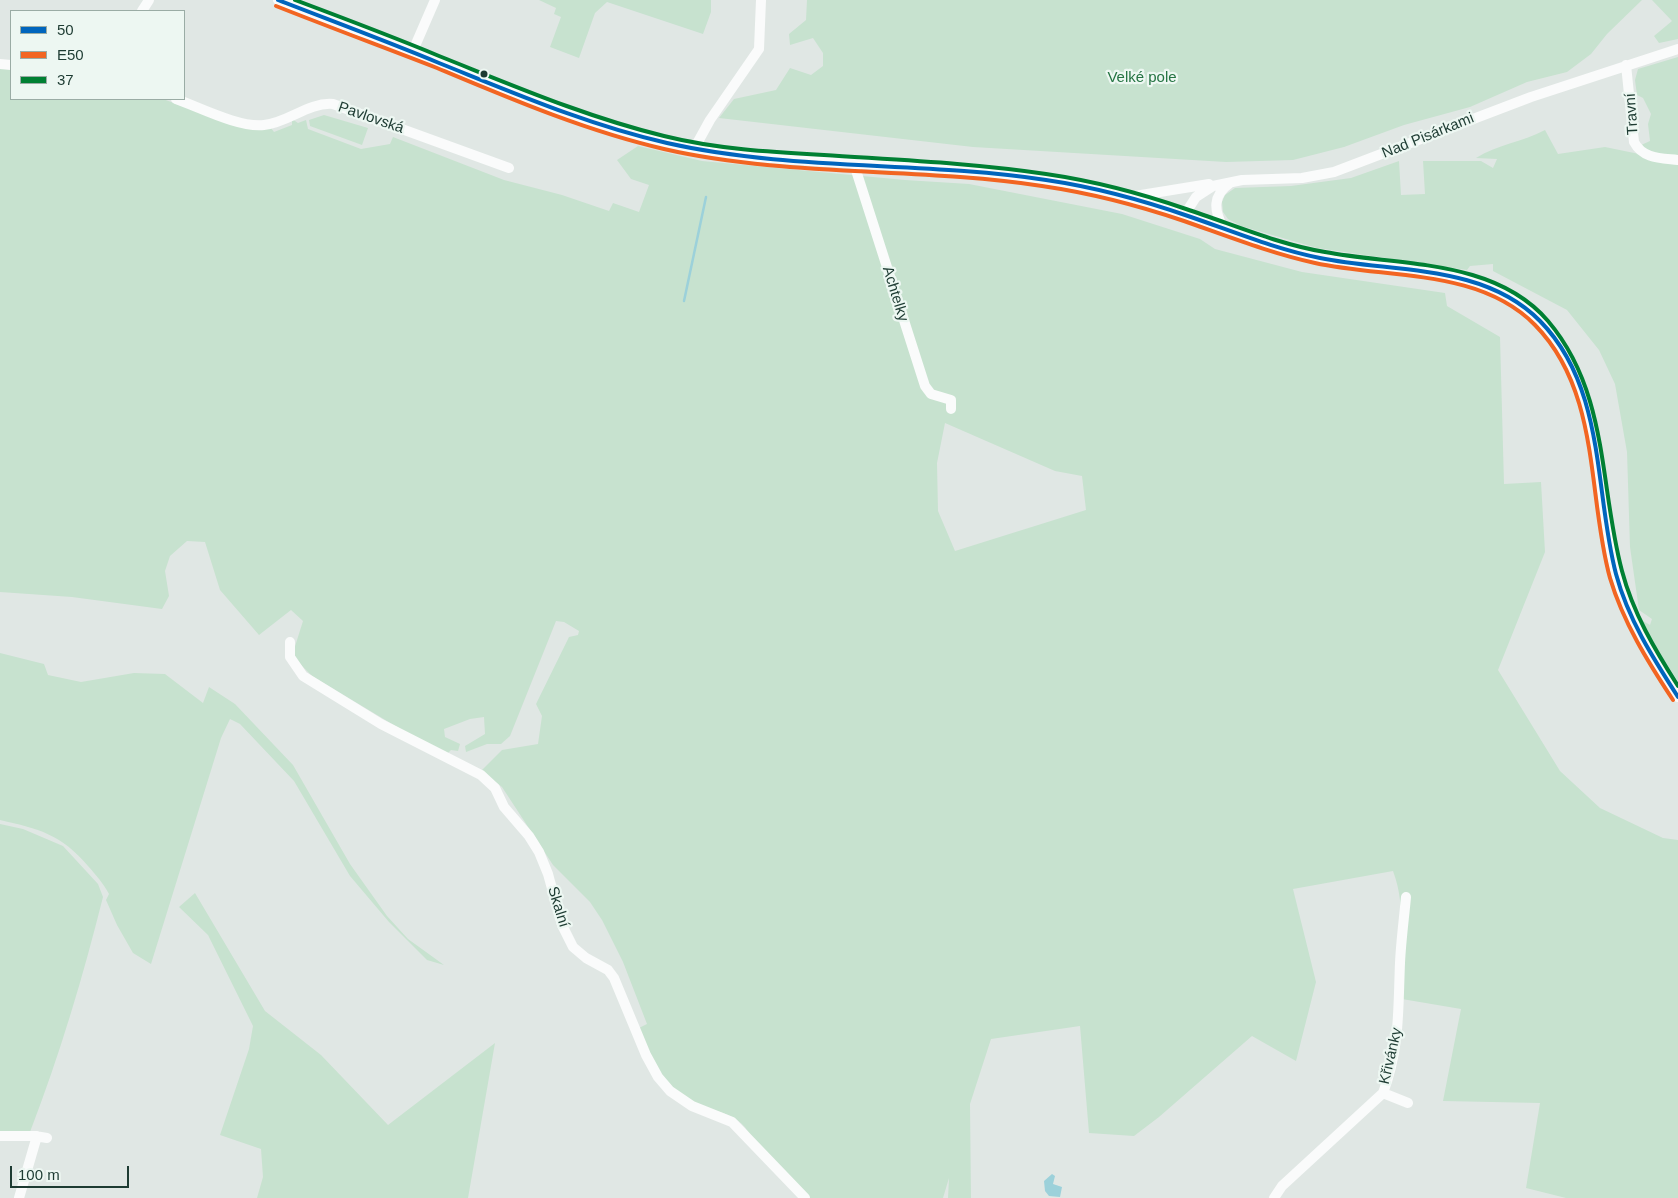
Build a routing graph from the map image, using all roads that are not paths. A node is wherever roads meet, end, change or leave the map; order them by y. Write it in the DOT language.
graph roads {
  1 [pos="278,0"];
  2 [pos="435,0"];
  3 [pos="761,0"];
  4 [pos="1678,50"];
  5 [pos="412,53"];
  6 [pos="1626,65"];
  7 [pos="179,100"];
  8 [pos="694,149"];
  9 [pos="1678,160"];
  10 [pos="854,164"];
  11 [pos="509,168"];
  12 [pos="1234,181"];
  13 [pos="1124,196"];
  14 [pos="1185,214"];
  15 [pos="1223,228"];
  16 [pos="952,409"];
  17 [pos="290,642"];
  18 [pos="1678,696"];
  19 [pos="1406,897"];
  20 [pos="1382,1093"];
  21 [pos="1408,1103"];
  22 [pos="0,1136"];
  23 [pos="19,1198"];
  24 [pos="805,1198"];
  25 [pos="1274,1198"];
  1 -- 5 [label="street"];
  2 -- 5 [label="street"];
  3 -- 8 [label="street"];
  4 -- 6 [label="street, Nad Pisárkami"];
  5 -- 8 [label="street"];
  6 -- 9 [label="street, Travní"];
  6 -- 12 [label="street, Nad Pisárkami"];
  7 -- 11 [label="street, Pavlovská"];
  8 -- 10 [label="street"];
  10 -- 13 [label="street"];
  10 -- 16 [label="street, Achtelky"];
  12 -- 13 [label="street"];
  12 -- 14 [label="street, Nad Pisárkami"];
  12 -- 15 [label="street"];
  13 -- 14 [label="street"];
  14 -- 15 [label="street"];
  15 -- 18 [label="street"];
  17 -- 24 [label="street, Skalní"];
  19 -- 20 [label="street, Křivánky"];
  20 -- 21 [label="street"];
  20 -- 25 [label="street, Křivánky"];
  22 -- 23 [label="street"];
}
